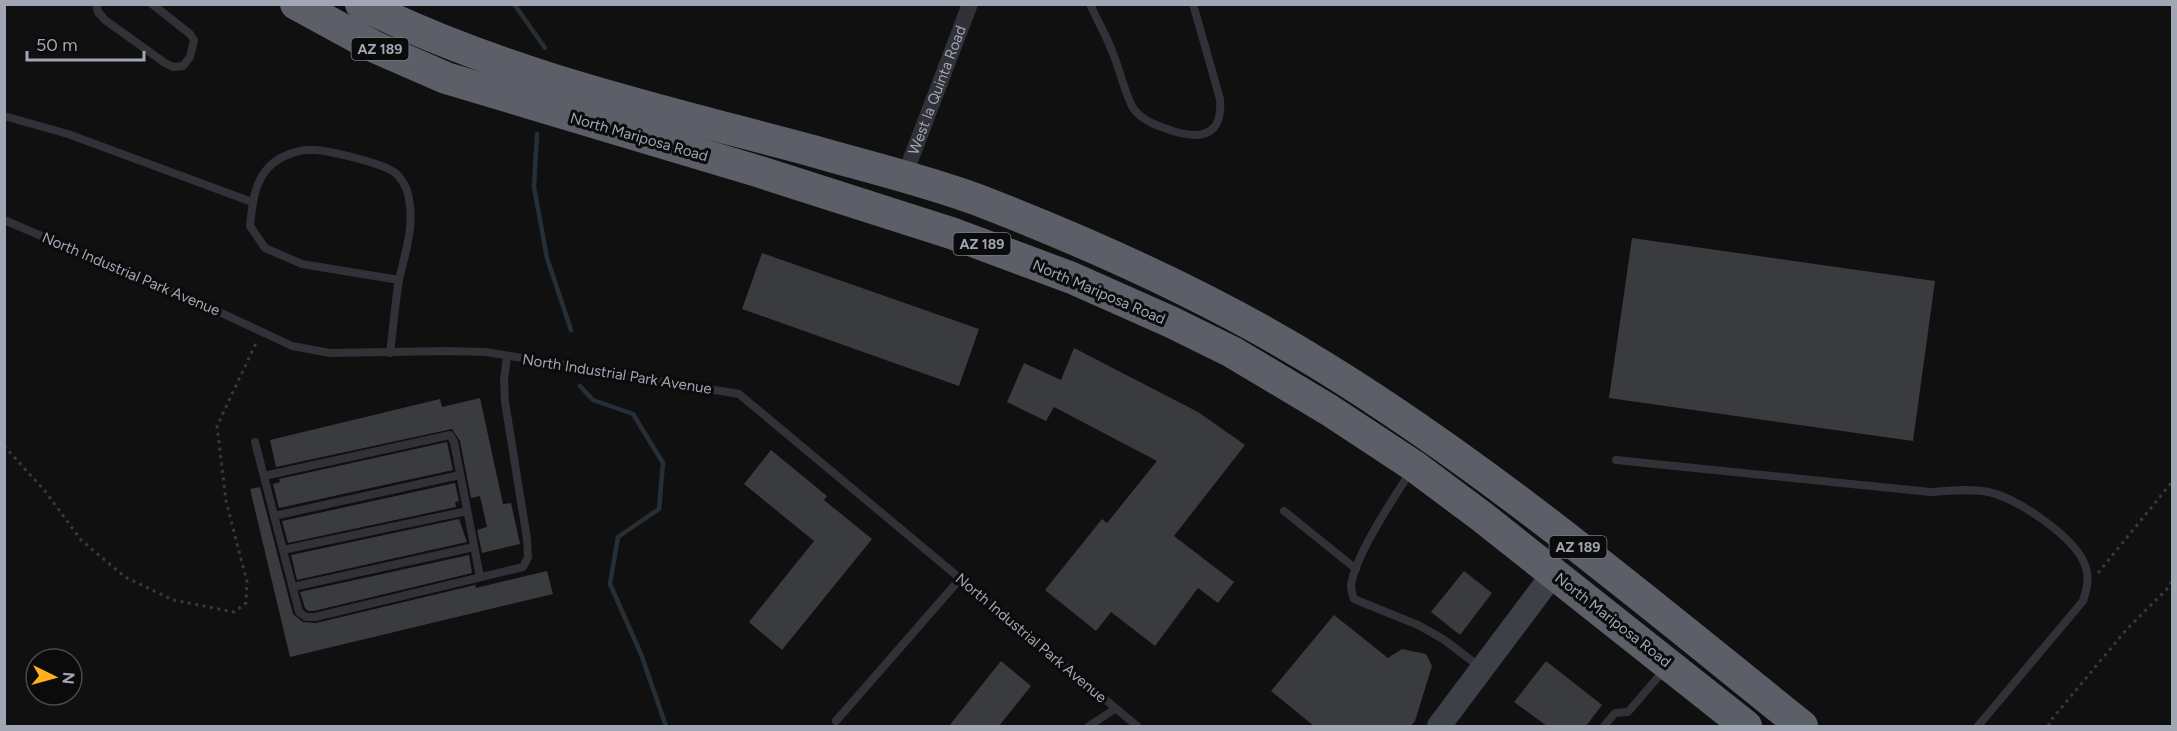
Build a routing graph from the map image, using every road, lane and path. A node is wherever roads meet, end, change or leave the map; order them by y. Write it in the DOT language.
graph roads {
  1 [pos="96,4"];
  2 [pos="152,4"];
  3 [pos="296,4"];
  4 [pos="361,4"];
  5 [pos="970,4"];
  6 [pos="1090,4"];
  7 [pos="1193,4"];
  8 [pos="611,114"];
  9 [pos="4,116"];
  10 [pos="904,177"];
  11 [pos="252,202"];
  12 [pos="4,220"];
  13 [pos="399,280"];
  14 [pos="262,332"];
  15 [pos="390,353"];
  16 [pos="507,356"];
  17 [pos="1345,380"];
  18 [pos="1329,410"];
  19 [pos="255,442"];
  20 [pos="4,446"];
  21 [pos="1616,460"];
  22 [pos="1414,466"];
  23 [pos="460,475"];
  24 [pos="264,476"];
  25 [pos="2172,482"];
  26 [pos="467,511"];
  27 [pos="1284,511"];
  28 [pos="274,516"];
  29 [pos="474,547"];
  30 [pos="283,550"];
  31 [pos="1356,569"];
  32 [pos="1553,574"];
  33 [pos="480,577"];
  34 [pos="960,579"];
  35 [pos="2172,581"];
  36 [pos="2089,585"];
  37 [pos="293,587"];
  38 [pos="1669,664"];
  39 [pos="1482,668"];
  40 [pos="1115,709"];
  41 [pos="836,721"];
  42 [pos="1801,725"];
  43 [pos="1089,726"];
  44 [pos="1137,726"];
  45 [pos="1439,726"];
  46 [pos="1604,726"];
  47 [pos="1746,726"];
  48 [pos="1978,726"];
  49 [pos="2048,726"];
  1 -- 2 [label="lane"];
  3 -- 8 [label="highway, North Mariposa Road / AZ 189"];
  4 -- 8 [label="highway, North Mariposa Road / AZ 189"];
  5 -- 10 [label="street, West la Quinta Road"];
  6 -- 7 [label="lane"];
  8 -- 10 [label="highway, North Mariposa Road / AZ 189"];
  8 -- 18 [label="highway, North Mariposa Road / AZ 189"];
  9 -- 11 [label="lane"];
  10 -- 17 [label="highway, North Mariposa Road / AZ 189"];
  10 -- 18 [label="highway"];
  11 -- 13 [label="lane"];
  11 -- 13 [label="lane"];
  12 -- 14 [label="lane, North Industrial Park Avenue"];
  13 -- 15 [label="lane"];
  14 -- 15 [label="lane, North Industrial Park Avenue"];
  14 -- 20 [label="path"];
  15 -- 16 [label="lane, North Industrial Park Avenue"];
  16 -- 33 [label="lane"];
  16 -- 34 [label="lane, North Industrial Park Avenue"];
  17 -- 32 [label="highway"];
  17 -- 42 [label="highway, North Mariposa Road / AZ 189"];
  18 -- 22 [label="highway, North Mariposa Road / AZ 189"];
  19 -- 24 [label="lane"];
  21 -- 36 [label="lane"];
  22 -- 31 [label="lane"];
  22 -- 32 [label="highway, North Mariposa Road / AZ 189"];
  23 -- 24 [label="lane"];
  23 -- 26 [label="lane"];
  23 -- 28 [label="lane"];
  24 -- 28 [label="lane"];
  25 -- 36 [label="path"];
  26 -- 29 [label="lane"];
  26 -- 30 [label="lane"];
  27 -- 31 [label="lane"];
  28 -- 30 [label="lane"];
  29 -- 33 [label="lane"];
  29 -- 37 [label="lane"];
  30 -- 37 [label="lane"];
  31 -- 39 [label="lane"];
  32 -- 38 [label="highway, North Mariposa Road / AZ 189"];
  32 -- 39 [label="street"];
  32 -- 42 [label="highway"];
  33 -- 37 [label="lane"];
  34 -- 40 [label="lane, North Industrial Park Avenue"];
  34 -- 41 [label="lane"];
  35 -- 49 [label="path"];
  36 -- 48 [label="lane"];
  38 -- 46 [label="lane"];
  38 -- 47 [label="highway, North Mariposa Road / AZ 189"];
  39 -- 45 [label="street"];
  40 -- 43 [label="lane"];
  40 -- 44 [label="lane, North Industrial Park Avenue"];
}
